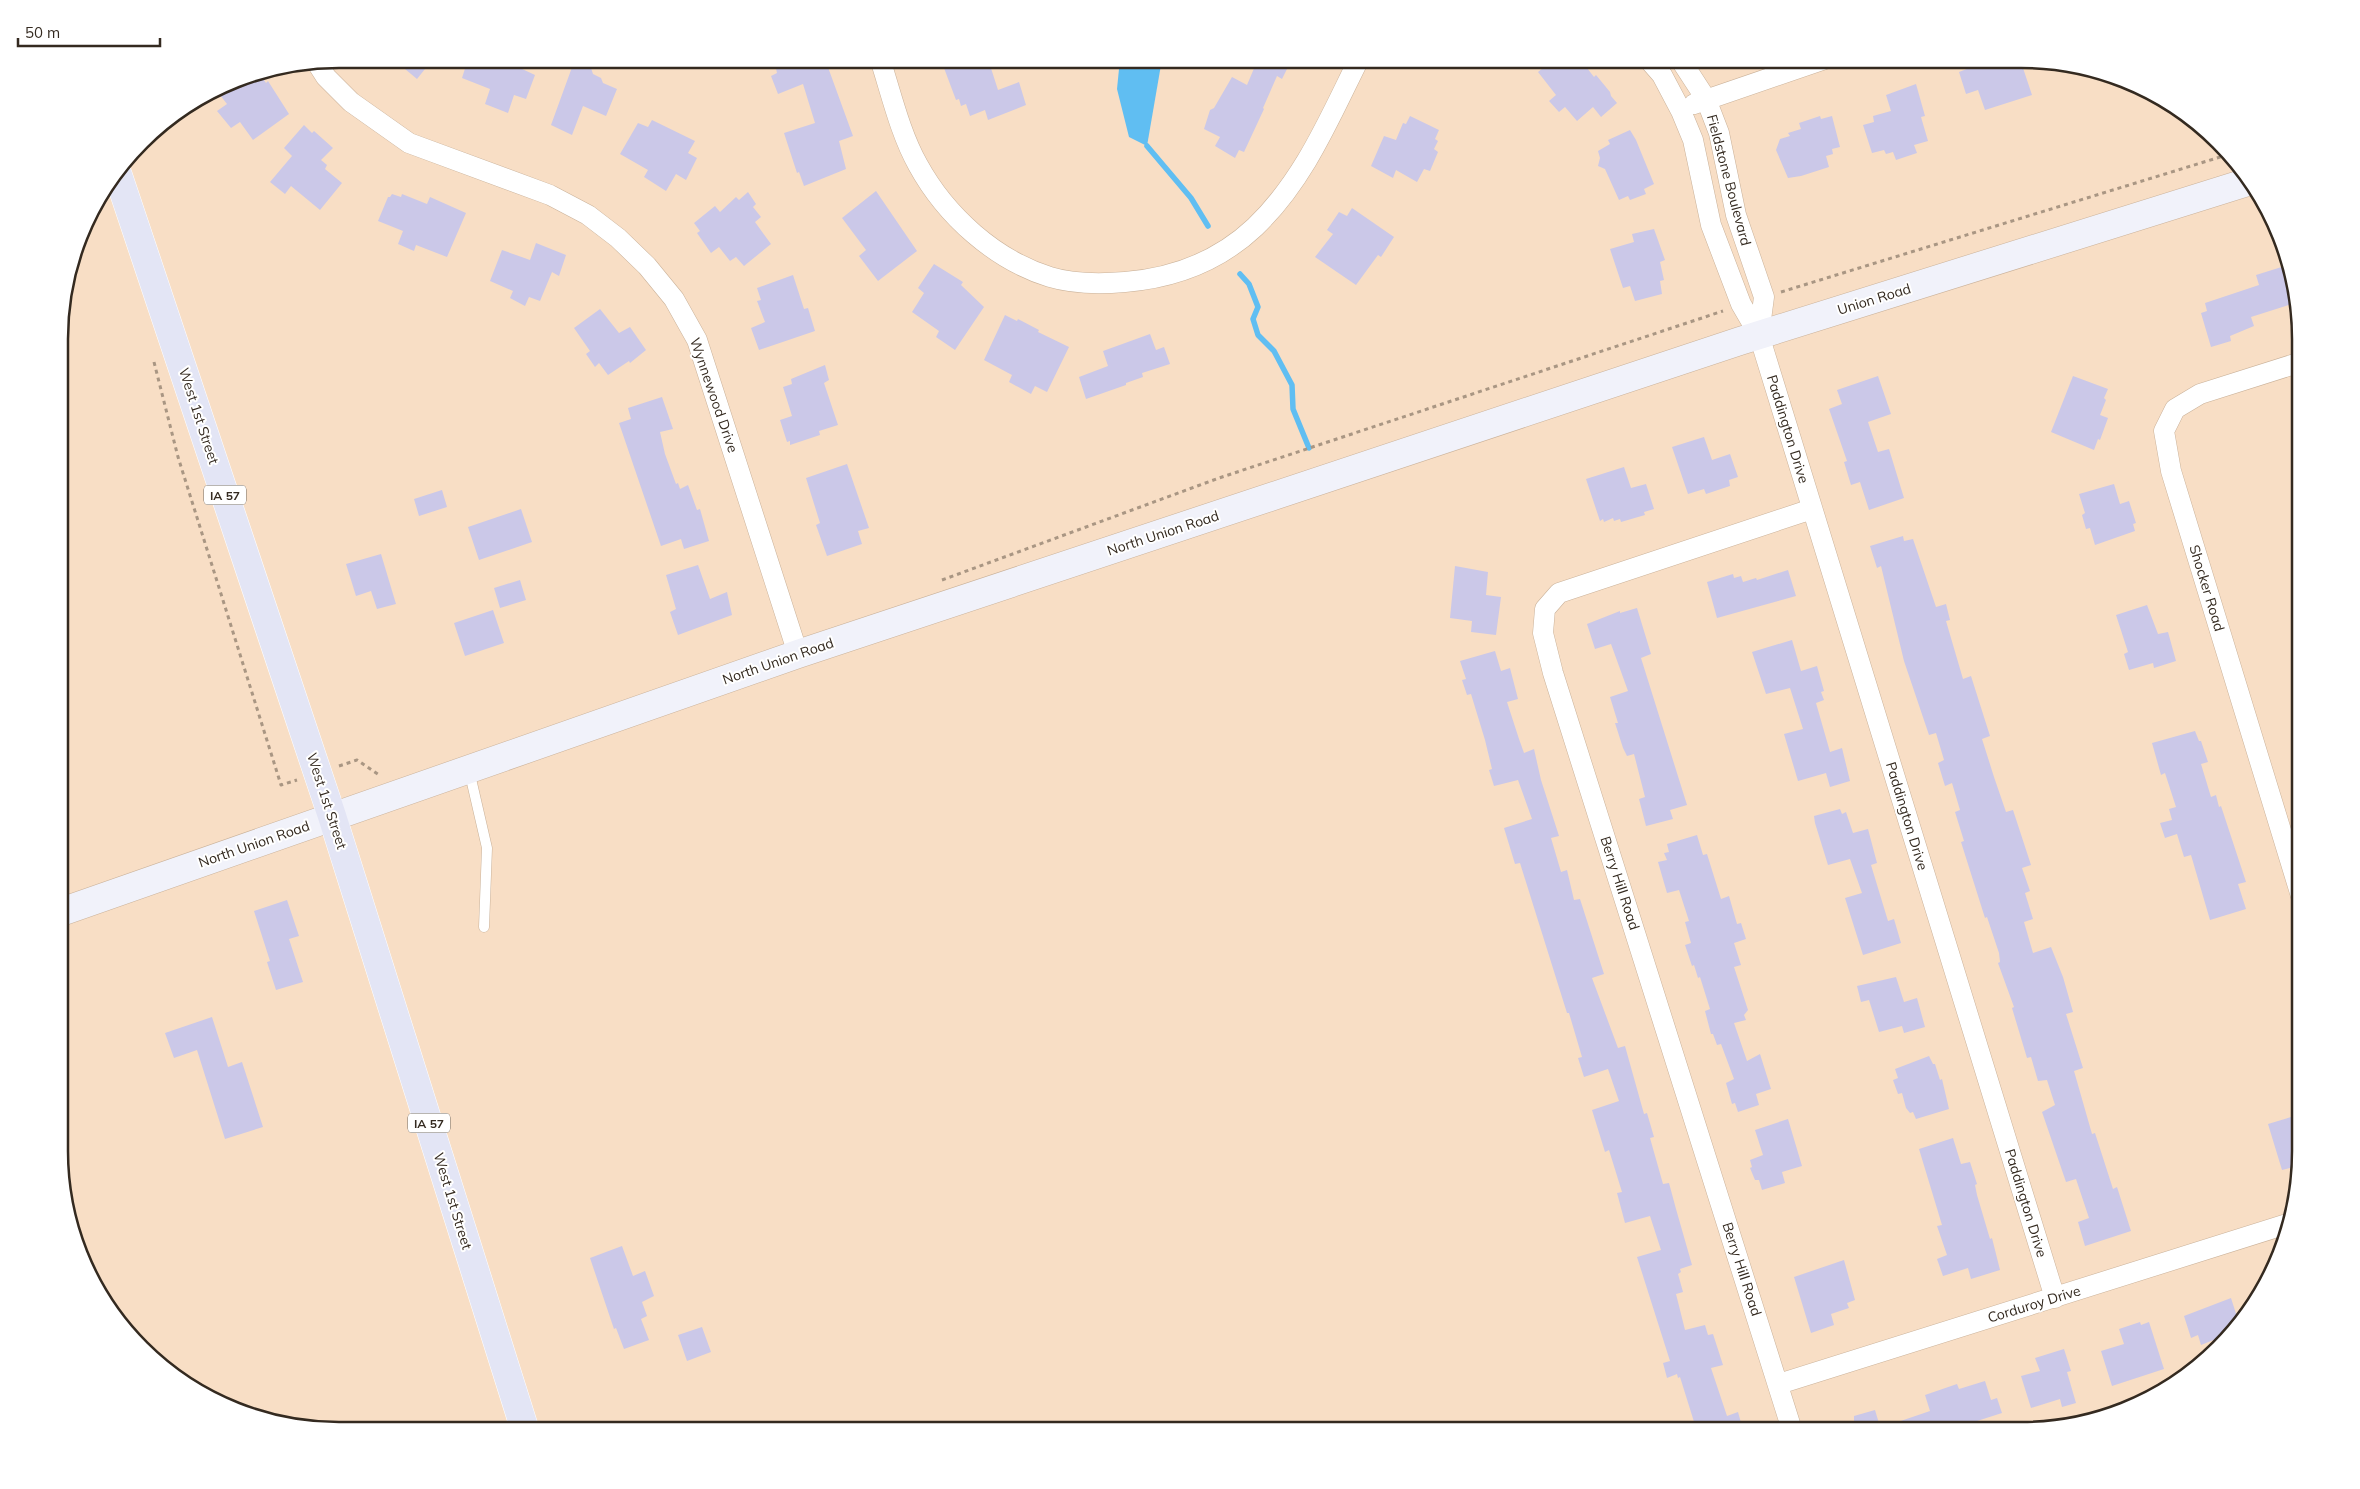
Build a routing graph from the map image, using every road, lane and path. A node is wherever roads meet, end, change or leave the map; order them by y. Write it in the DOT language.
graph roads {
  1 [pos="883,67"];
  2 [pos="1356,67"];
  3 [pos="1655,67"];
  4 [pos="1685,67"];
  5 [pos="1800,67"];
  6 [pos="320,68"];
  7 [pos="1706,99"];
  8 [pos="1681,110"];
  9 [pos="2222,157"];
  10 [pos="119,179"];
  11 [pos="2244,183"];
  12 [pos="1764,297"];
  13 [pos="1741,304"];
  14 [pos="1758,335"];
  15 [pos="152,354"];
  16 [pos="2292,365"];
  17 [pos="1500,422"];
  18 [pos="1812,508"];
  19 [pos="941,580"];
  20 [pos="798,654"];
  21 [pos="468,769"];
  22 [pos="281,785"];
  23 [pos="332,816"];
  24 [pos="2292,867"];
  25 [pos="68,910"];
  26 [pos="484,927"];
  27 [pos="2282,1226"];
  28 [pos="2055,1298"];
  29 [pos="1779,1384"];
  30 [pos="522,1422"];
  31 [pos="1790,1422"];
  1 -- 2 [label="street"];
  3 -- 8 [label="street, Fieldstone Boulevard"];
  4 -- 7 [label="street, Fieldstone Boulevard"];
  5 -- 7 [label="street"];
  6 -- 20 [label="street, Wynnewood Drive"];
  7 -- 8 [label="street"];
  7 -- 12 [label="street, Fieldstone Boulevard"];
  8 -- 13 [label="street, Fieldstone Boulevard"];
  9 -- 12 [label="path"];
  10 -- 23 [label="main road, West 1st Street / IA 57"];
  11 -- 14 [label="main road, Union Road"];
  12 -- 14 [label="street, Fieldstone Boulevard"];
  13 -- 14 [label="street, Fieldstone Boulevard"];
  13 -- 19 [label="path"];
  14 -- 17 [label="main road, Union Road"];
  14 -- 18 [label="street, Paddington Drive"];
  15 -- 22 [label="path"];
  16 -- 24 [label="street, Shocker Road"];
  17 -- 20 [label="main road, North Union Road"];
  18 -- 28 [label="street, Paddington Drive"];
  18 -- 29 [label="street, Berry Hill Road"];
  20 -- 21 [label="main road, North Union Road"];
  21 -- 23 [label="main road, North Union Road"];
  21 -- 26 [label="lane"];
  23 -- 25 [label="main road, North Union Road"];
  23 -- 30 [label="main road, West 1st Street / IA 57"];
  27 -- 28 [label="street, Corduroy Drive"];
  28 -- 29 [label="street, Corduroy Drive"];
  29 -- 31 [label="street, Berry Hill Road"];
}
